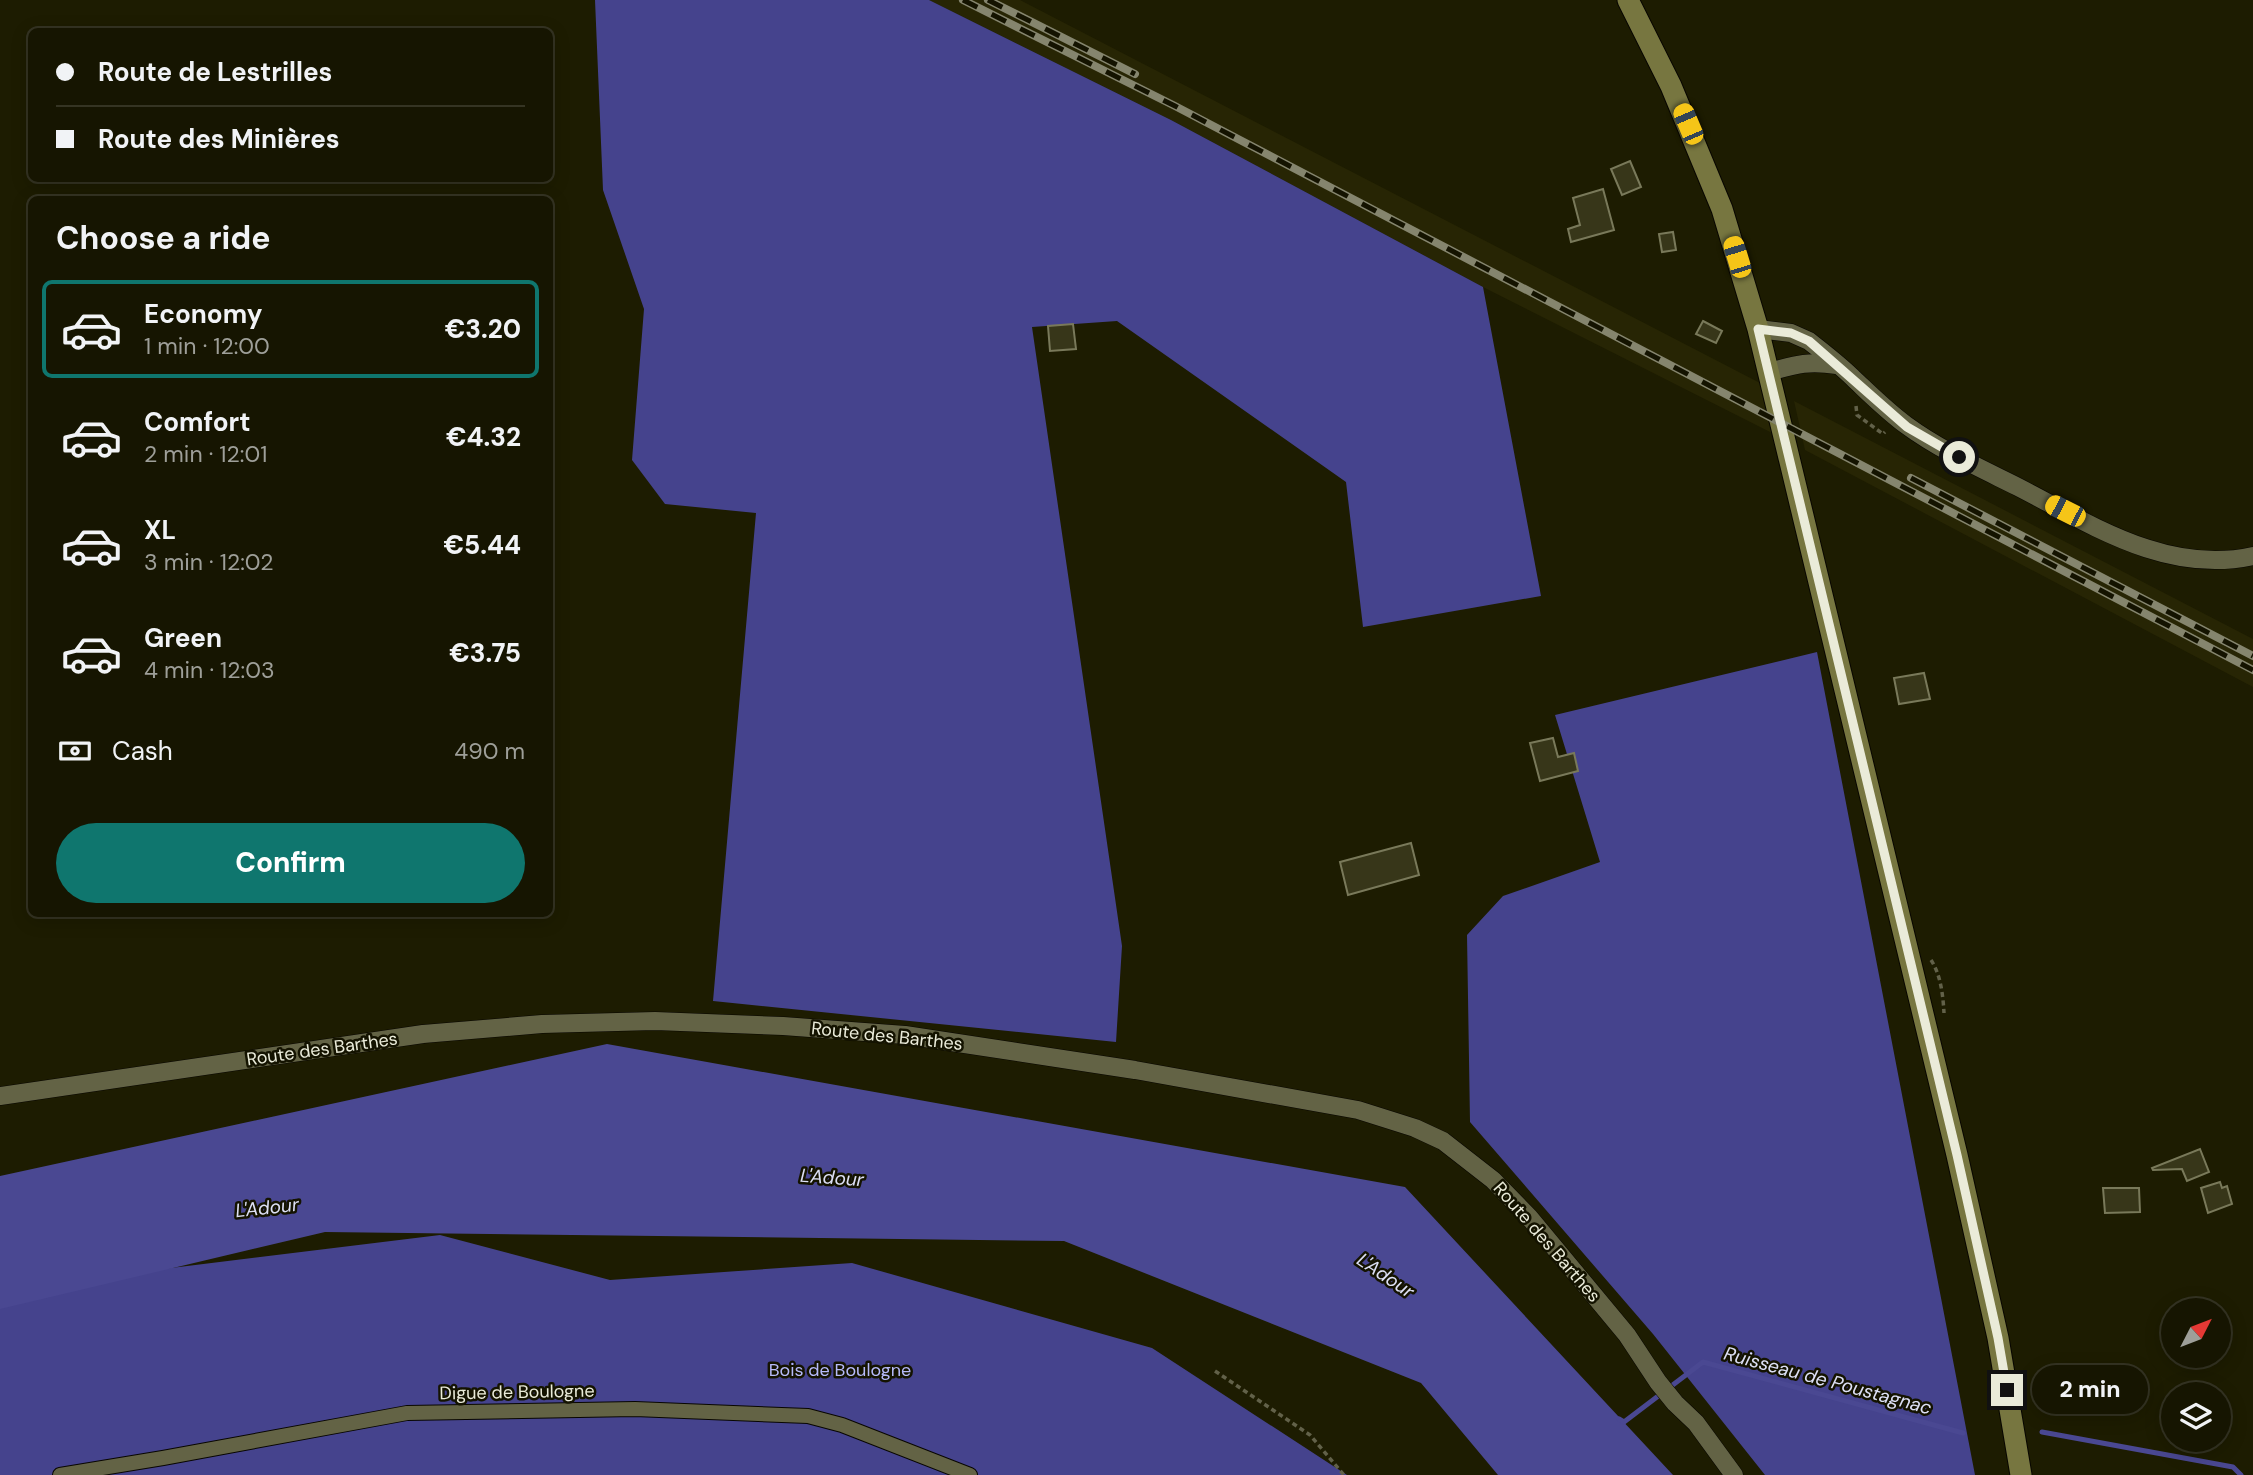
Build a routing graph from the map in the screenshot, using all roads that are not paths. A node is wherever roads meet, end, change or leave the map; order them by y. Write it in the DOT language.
graph roads {
  1 [pos="1628,0"];
  2 [pos="1758,329"];
  3 [pos="1838,366"];
  4 [pos="1769,372"];
  5 [pos="2253,556"];
  6 [pos="0,1096"];
  7 [pos="60,1475"];
  8 [pos="970,1475"];
  9 [pos="1734,1475"];
  10 [pos="2021,1475"];
  1 -- 2 [label="main road"];
  2 -- 3 [label="street"];
  2 -- 4 [label="main road"];
  3 -- 4 [label="street"];
  3 -- 5 [label="street"];
  4 -- 10 [label="main road"];
  6 -- 9 [label="street, Route des Barthes"];
  7 -- 8 [label="street, Digue de Boulogne"];
}
